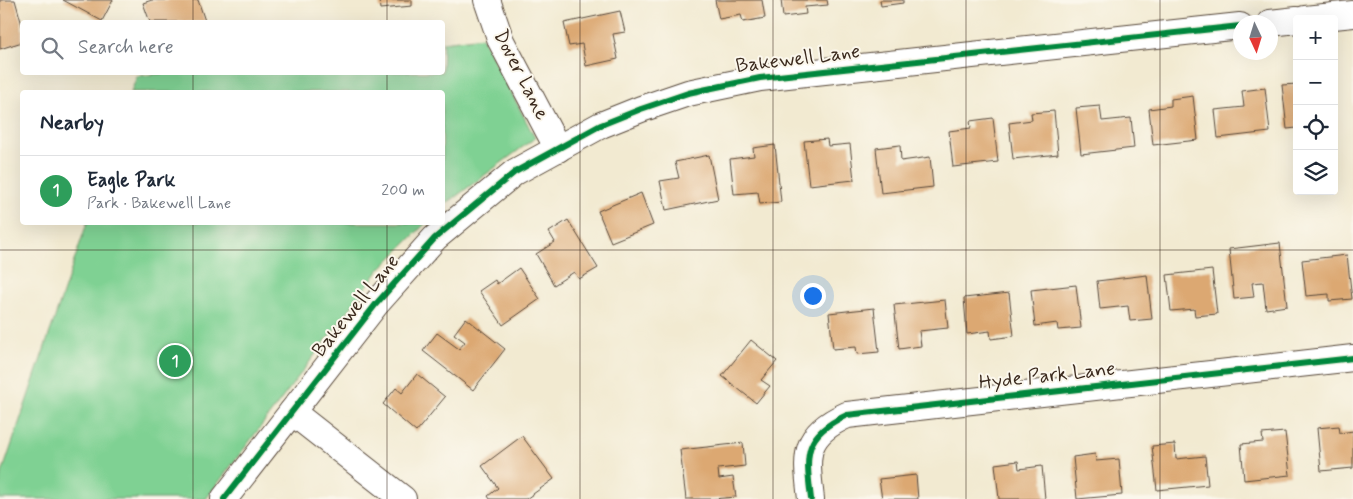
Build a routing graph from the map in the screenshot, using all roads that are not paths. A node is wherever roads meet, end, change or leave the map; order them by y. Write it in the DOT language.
graph roads {
  1 [pos="487,0"];
  2 [pos="1353,14"];
  3 [pos="1338,16"];
  4 [pos="1293,20"];
  5 [pos="1278,21"];
  6 [pos="1233,27"];
  7 [pos="558,148"];
  8 [pos="1353,358"];
  9 [pos="292,412"];
  10 [pos="224,499"];
  11 [pos="403,499"];
  12 [pos="811,499"];
  1 -- 7 [label="street, Dover Lane"];
  2 -- 3 [label="street"];
  4 -- 5 [label="street"];
  6 -- 7 [label="street, Bakewell Lane"];
  7 -- 9 [label="street, Bakewell Lane"];
  8 -- 12 [label="street, Hyde Park Lane"];
  9 -- 10 [label="street, Bakewell Lane"];
  9 -- 11 [label="street"];
}
